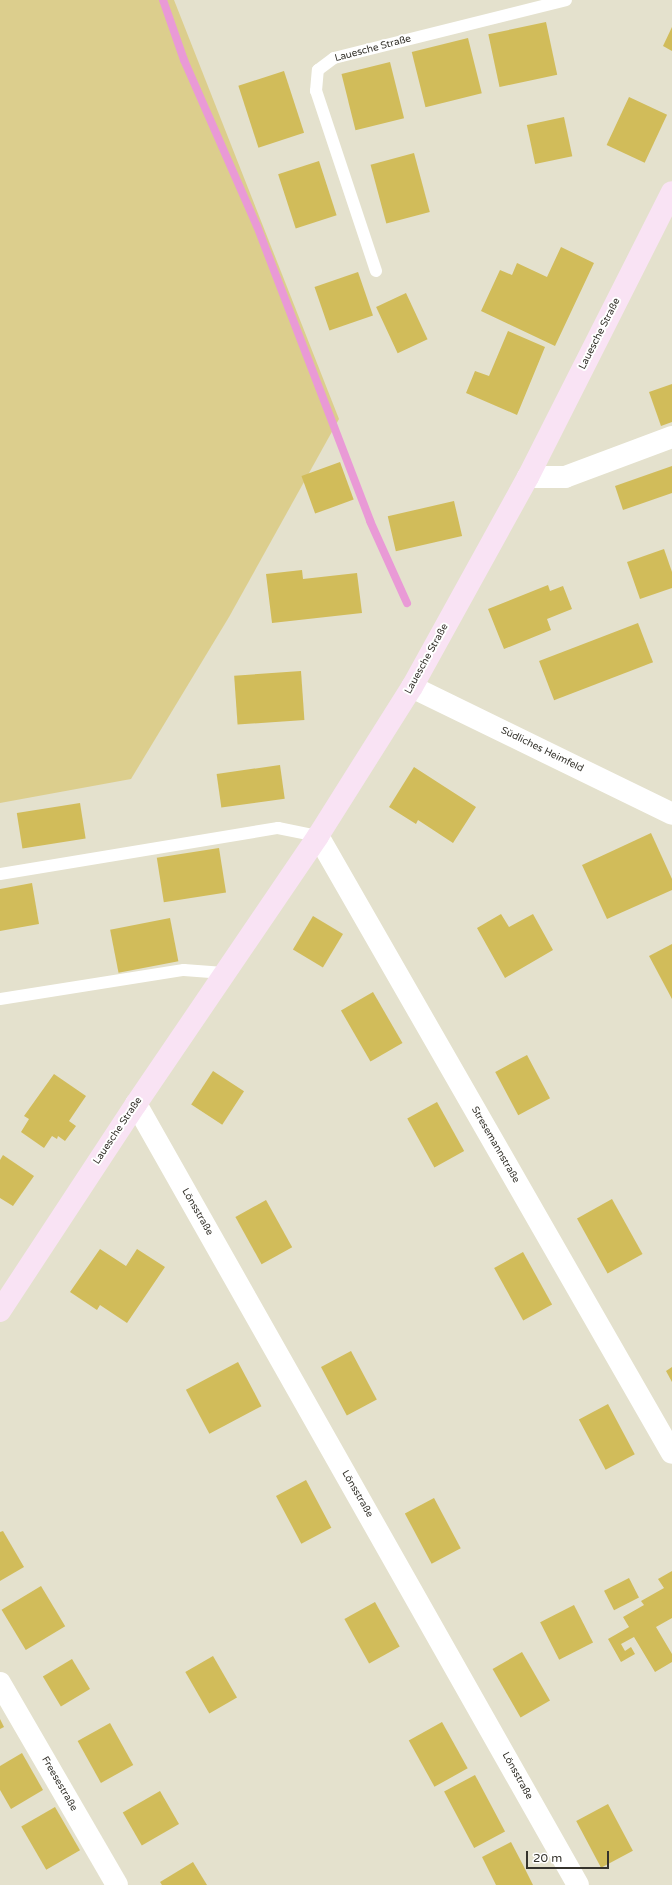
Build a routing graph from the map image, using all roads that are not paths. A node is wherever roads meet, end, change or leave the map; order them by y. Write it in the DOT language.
graph roads {
  1 [pos="566,0"];
  2 [pos="672,192"];
  3 [pos="376,271"];
  4 [pos="672,437"];
  5 [pos="528,477"];
  6 [pos="412,687"];
  7 [pos="672,814"];
  8 [pos="318,836"];
  9 [pos="0,874"];
  10 [pos="224,973"];
  11 [pos="0,999"];
  12 [pos="136,1104"];
  13 [pos="6,1287"];
  14 [pos="0,1311"];
  15 [pos="672,1453"];
  16 [pos="0,1684"];
  17 [pos="117,1885"];
  18 [pos="578,1885"];
  1 -- 3 [label="lane, Lauesche Straße"];
  2 -- 5 [label="street, Lauesche Straße"];
  4 -- 5 [label="street"];
  5 -- 6 [label="street, Lauesche Straße"];
  6 -- 7 [label="street, Südliches Heimfeld"];
  6 -- 8 [label="street, Lauesche Straße"];
  8 -- 9 [label="lane"];
  8 -- 10 [label="street, Lauesche Straße"];
  8 -- 15 [label="street, Stresemannstraße"];
  10 -- 11 [label="lane"];
  10 -- 12 [label="street, Lauesche Straße"];
  12 -- 13 [label="street, Lauesche Straße"];
  12 -- 18 [label="street, Lönsstraße"];
  13 -- 14 [label="street, Lauesche Straße"];
  16 -- 17 [label="street, Freesestraße"];
}
